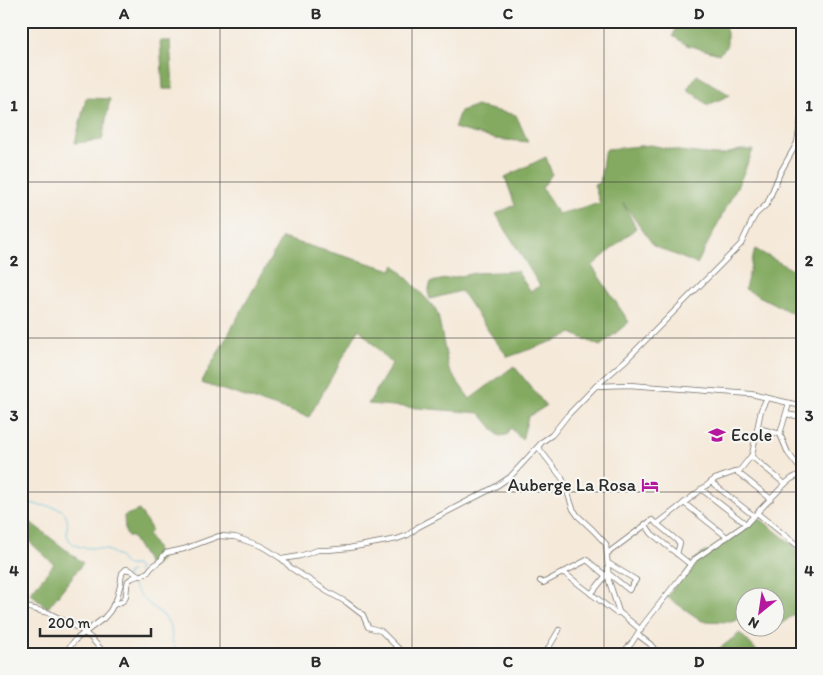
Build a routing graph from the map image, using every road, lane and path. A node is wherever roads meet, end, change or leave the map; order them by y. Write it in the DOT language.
graph roads {
  1 [pos="802,112"];
  2 [pos="799,142"];
  3 [pos="596,386"];
  4 [pos="767,398"];
  5 [pos="789,403"];
  6 [pos="802,406"];
  7 [pos="786,414"];
  8 [pos="802,417"];
  9 [pos="758,428"];
  10 [pos="780,434"];
  11 [pos="538,447"];
  12 [pos="751,456"];
  13 [pos="736,471"];
  14 [pos="802,472"];
  15 [pos="711,482"];
  16 [pos="785,484"];
  17 [pos="701,489"];
  18 [pos="770,499"];
  19 [pos="684,503"];
  20 [pos="755,515"];
  21 [pos="645,524"];
  22 [pos="657,524"];
  23 [pos="746,524"];
  24 [pos="727,537"];
  25 [pos="802,549"];
  26 [pos="608,553"];
  27 [pos="677,554"];
  28 [pos="282,559"];
  29 [pos="608,563"];
  30 [pos="691,565"];
  31 [pos="563,572"];
  32 [pos="607,574"];
  33 [pos="138,576"];
  34 [pos="540,581"];
  35 [pos="591,594"];
  36 [pos="21,604"];
  37 [pos="113,605"];
  38 [pos="619,612"];
  39 [pos="559,630"];
  40 [pos="639,632"];
  41 [pos="84,633"];
  42 [pos="64,654"];
  43 [pos="105,654"];
  44 [pos="404,654"];
  45 [pos="545,654"];
  46 [pos="621,654"];
  47 [pos="659,654"];
  1 -- 2 [label="street"];
  2 -- 3 [label="street"];
  3 -- 4 [label="street"];
  3 -- 11 [label="street"];
  4 -- 5 [label="street"];
  4 -- 9 [label="street"];
  5 -- 6 [label="street"];
  5 -- 7 [label="street"];
  7 -- 8 [label="street"];
  7 -- 10 [label="street"];
  9 -- 10 [label="street"];
  9 -- 12 [label="street"];
  10 -- 14 [label="street"];
  11 -- 26 [label="street"];
  11 -- 28 [label="street"];
  12 -- 13 [label="street"];
  12 -- 16 [label="street"];
  13 -- 15 [label="street"];
  13 -- 18 [label="street"];
  14 -- 16 [label="street"];
  15 -- 17 [label="street"];
  15 -- 20 [label="street"];
  16 -- 18 [label="street"];
  17 -- 19 [label="street"];
  17 -- 23 [label="street"];
  18 -- 20 [label="street"];
  19 -- 22 [label="street"];
  19 -- 24 [label="street"];
  20 -- 23 [label="street"];
  20 -- 25 [label="street"];
  21 -- 22 [label="street"];
  21 -- 26 [label="street"];
  21 -- 27 [label="street"];
  22 -- 27 [label="street"];
  23 -- 24 [label="street"];
  24 -- 30 [label="street"];
  26 -- 29 [label="street"];
  27 -- 30 [label="street"];
  28 -- 33 [label="street"];
  28 -- 44 [label="street"];
  29 -- 32 [label="street"];
  29 -- 32 [label="street"];
  30 -- 40 [label="street"];
  31 -- 32 [label="street"];
  31 -- 34 [label="street"];
  31 -- 35 [label="street"];
  32 -- 35 [label="street"];
  32 -- 38 [label="street"];
  33 -- 37 [label="street"];
  33 -- 37 [label="street"];
  35 -- 38 [label="street"];
  36 -- 41 [label="street"];
  37 -- 41 [label="street"];
  38 -- 40 [label="street"];
  39 -- 45 [label="street"];
  40 -- 46 [label="street"];
  40 -- 47 [label="street"];
  41 -- 42 [label="street"];
  41 -- 43 [label="street"];
}
